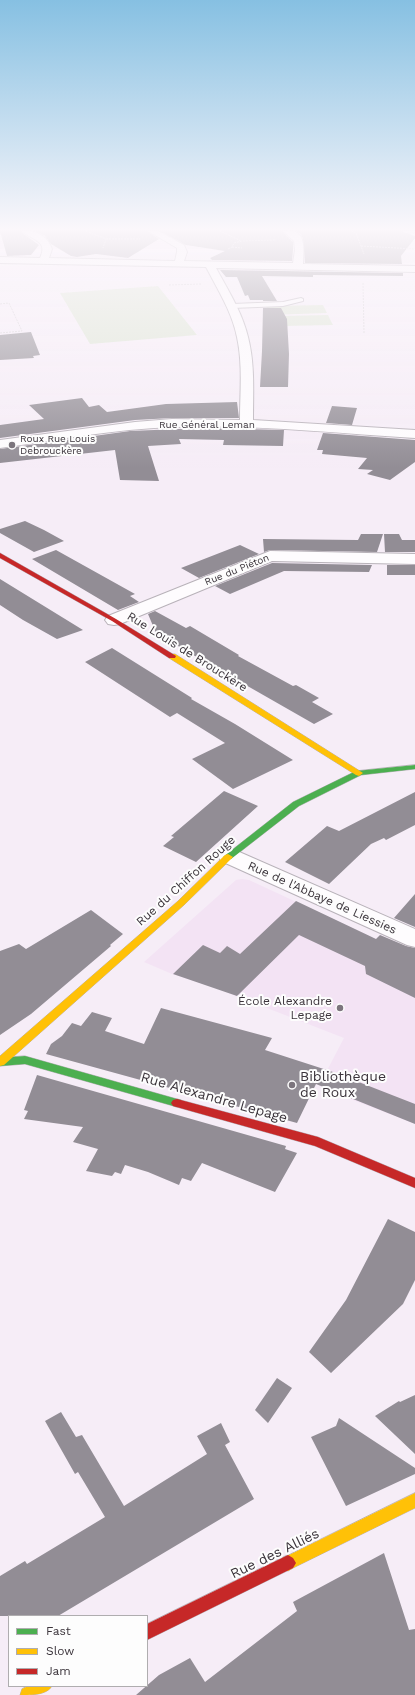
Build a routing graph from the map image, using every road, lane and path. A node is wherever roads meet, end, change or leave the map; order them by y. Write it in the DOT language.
graph roads {
  1 [pos="12,310"];
  2 [pos="233,310"];
  3 [pos="365,310"];
  4 [pos="0,333"];
  5 [pos="364,333"];
  6 [pos="247,424"];
  7 [pos="415,434"];
  8 [pos="0,444"];
  9 [pos="0,555"];
  10 [pos="415,559"];
  11 [pos="114,620"];
  12 [pos="415,766"];
  13 [pos="359,773"];
  14 [pos="230,856"];
  15 [pos="415,939"];
  16 [pos="0,1062"];
  17 [pos="415,1184"];
  18 [pos="415,1500"];
  19 [pos="148,1632"];
  20 [pos="42,1687"];
  21 [pos="28,1695"];
  1 -- 4 [label="path"];
  2 -- 6 [label="street"];
  3 -- 5 [label="path"];
  6 -- 7 [label="street, Rue Général Leman"];
  6 -- 8 [label="street, Rue Général Leman"];
  9 -- 11 [label="street, Rue Louis de Brouckère"];
  10 -- 11 [label="street, Rue du Piéton"];
  11 -- 13 [label="street, Rue Louis de Brouckère"];
  12 -- 13 [label="street, Rue du Chiffon Rouge"];
  13 -- 14 [label="street, Rue du Chiffon Rouge"];
  14 -- 15 [label="street, Rue de l'Abbaye de Liessies"];
  14 -- 16 [label="street, Rue du Chiffon Rouge"];
  16 -- 17 [label="street, Rue Alexandre Lepage"];
  18 -- 19 [label="street, Rue des Alliés"];
  20 -- 21 [label="street"];
}
